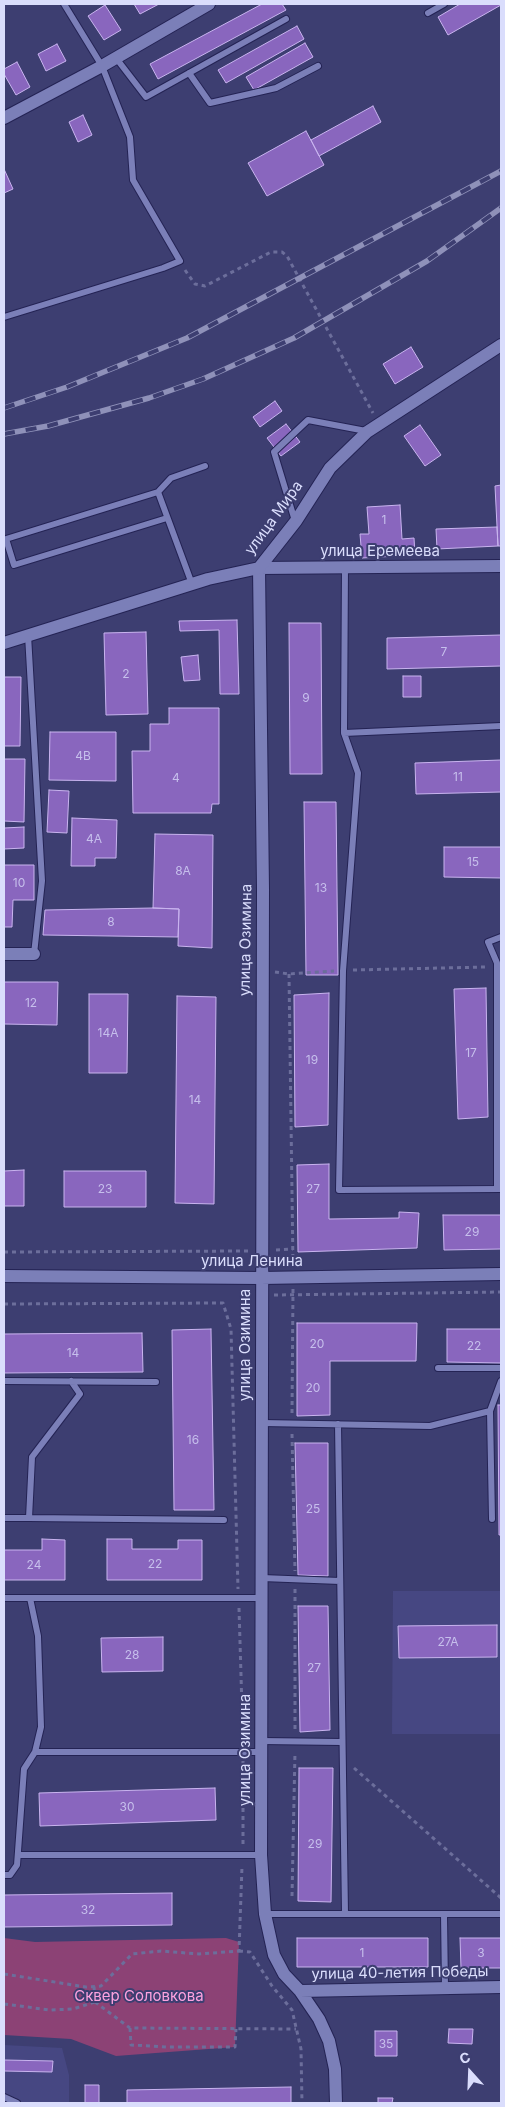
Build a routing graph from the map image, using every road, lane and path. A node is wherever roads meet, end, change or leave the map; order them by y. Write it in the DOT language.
graph roads {
  1 [pos="64,4"];
  2 [pos="209,4"];
  3 [pos="444,4"];
  4 [pos="428,13"];
  5 [pos="286,19"];
  6 [pos="116,58"];
  7 [pos="102,66"];
  8 [pos="318,66"];
  9 [pos="189,73"];
  10 [pos="4,118"];
  11 [pos="180,261"];
  12 [pos="4,317"];
  13 [pos="501,345"];
  14 [pos="379,424"];
  15 [pos="368,432"];
  16 [pos="205,466"];
  17 [pos="158,492"];
  18 [pos="167,518"];
  19 [pos="296,521"];
  20 [pos="345,566"];
  21 [pos="501,566"];
  22 [pos="259,568"];
  23 [pos="192,584"];
  24 [pos="28,635"];
  25 [pos="4,643"];
  26 [pos="501,726"];
  27 [pos="344,734"];
  28 [pos="501,937"];
  29 [pos="4,954"];
  30 [pos="34,954"];
  31 [pos="497,963"];
  32 [pos="261,970"];
  33 [pos="343,971"];
  34 [pos="499,1189"];
  35 [pos="293,1249"];
  36 [pos="262,1250"];
  37 [pos="4,1252"];
  38 [pos="501,1274"];
  39 [pos="4,1276"];
  40 [pos="261,1278"];
  41 [pos="501,1292"];
  42 [pos="265,1295"];
  43 [pos="438,1368"];
  44 [pos="501,1368"];
  45 [pos="4,1381"];
  46 [pos="71,1381"];
  47 [pos="501,1381"];
  48 [pos="156,1382"];
  49 [pos="490,1410"];
  50 [pos="262,1423"];
  51 [pos="338,1424"];
  52 [pos="4,1518"];
  53 [pos="29,1518"];
  54 [pos="492,1519"];
  55 [pos="224,1520"];
  56 [pos="262,1578"];
  57 [pos="340,1581"];
  58 [pos="4,1598"];
  59 [pos="30,1598"];
  60 [pos="262,1598"];
  61 [pos="342,1742"];
  62 [pos="261,1747"];
  63 [pos="35,1752"];
  64 [pos="342,1758"];
  65 [pos="18,1855"];
  66 [pos="261,1855"];
  67 [pos="4,1875"];
  68 [pos="501,1898"];
  69 [pos="240,1914"];
  70 [pos="265,1914"];
  71 [pos="344,1914"];
  72 [pos="444,1914"];
  73 [pos="501,1914"];
  74 [pos="239,1951"];
  75 [pos="4,1974"];
  76 [pos="94,1986"];
  77 [pos="501,1987"];
  78 [pos="446,1988"];
  79 [pos="300,1991"];
  80 [pos="95,2002"];
  81 [pos="4,2004"];
  82 [pos="130,2028"];
  83 [pos="236,2029"];
  84 [pos="296,2029"];
  85 [pos="4,2097"];
  86 [pos="17,2103"];
  87 [pos="302,2103"];
  88 [pos="336,2103"];
  1 -- 7 [label="lane"];
  2 -- 6 [label="street"];
  3 -- 4 [label="lane"];
  5 -- 9 [label="lane"];
  6 -- 7 [label="street"];
  6 -- 9 [label="lane"];
  7 -- 10 [label="street"];
  7 -- 11 [label="lane"];
  8 -- 9 [label="lane"];
  11 -- 12 [label="lane"];
  11 -- 14 [label="path"];
  13 -- 14 [label="street, улица Мира"];
  14 -- 15 [label="street, улица Мира"];
  15 -- 19 [label="street, улица Мира"];
  15 -- 19 [label="lane"];
  16 -- 17 [label="lane"];
  17 -- 18 [label="lane"];
  17 -- 18 [label="lane"];
  18 -- 23 [label="lane"];
  19 -- 22 [label="street, улица Мира"];
  20 -- 21 [label="street, улица Еремеева"];
  20 -- 22 [label="street, улица Еремеева"];
  20 -- 27 [label="lane"];
  22 -- 23 [label="street, улица Мира"];
  22 -- 32 [label="street, улица Озимина"];
  23 -- 24 [label="street, улица Мира"];
  24 -- 25 [label="street, улица Мира"];
  24 -- 30 [label="lane"];
  26 -- 27 [label="lane"];
  27 -- 33 [label="lane"];
  28 -- 31 [label="lane"];
  29 -- 30 [label="street"];
  31 -- 33 [label="path"];
  31 -- 34 [label="lane"];
  32 -- 33 [label="path"];
  32 -- 36 [label="street, улица Озимина"];
  33 -- 34 [label="lane"];
  35 -- 36 [label="path"];
  36 -- 37 [label="path"];
  36 -- 40 [label="street, улица Озимина"];
  38 -- 40 [label="street, улица Ленина"];
  39 -- 40 [label="street, улица Ленина"];
  40 -- 50 [label="street, улица Озимина"];
  41 -- 42 [label="path"];
  43 -- 44 [label="lane"];
  45 -- 46 [label="lane"];
  46 -- 48 [label="lane"];
  46 -- 53 [label="lane"];
  47 -- 49 [label="lane"];
  49 -- 51 [label="lane"];
  49 -- 54 [label="lane"];
  50 -- 51 [label="lane"];
  50 -- 56 [label="street, улица Озимина"];
  51 -- 57 [label="lane"];
  52 -- 53 [label="lane"];
  53 -- 55 [label="lane"];
  56 -- 57 [label="lane"];
  56 -- 60 [label="street, улица Озимина"];
  57 -- 61 [label="lane"];
  58 -- 59 [label="lane"];
  59 -- 60 [label="lane"];
  59 -- 63 [label="lane"];
  60 -- 62 [label="street, улица Озимина"];
  61 -- 62 [label="lane"];
  61 -- 64 [label="lane"];
  62 -- 63 [label="lane"];
  62 -- 66 [label="street, улица Озимина"];
  63 -- 65 [label="lane"];
  64 -- 68 [label="path"];
  64 -- 71 [label="lane"];
  65 -- 66 [label="lane"];
  65 -- 67 [label="lane"];
  66 -- 70 [label="street, улица Озимина"];
  69 -- 74 [label="path"];
  70 -- 71 [label="lane"];
  70 -- 79 [label="street, улица Озимина"];
  71 -- 72 [label="lane"];
  72 -- 73 [label="lane"];
  72 -- 78 [label="lane"];
  74 -- 76 [label="path"];
  74 -- 84 [label="path"];
  75 -- 76 [label="path"];
  76 -- 80 [label="path"];
  77 -- 78 [label="street, улица 40-летия Победы"];
  78 -- 79 [label="street, улица 40-летия Победы"];
  79 -- 88 [label="street, улица Озимина"];
  80 -- 81 [label="path"];
  80 -- 82 [label="path"];
  82 -- 83 [label="path"];
  82 -- 83 [label="path"];
  83 -- 84 [label="path"];
  84 -- 87 [label="path"];
  85 -- 86 [label="lane"];
}
